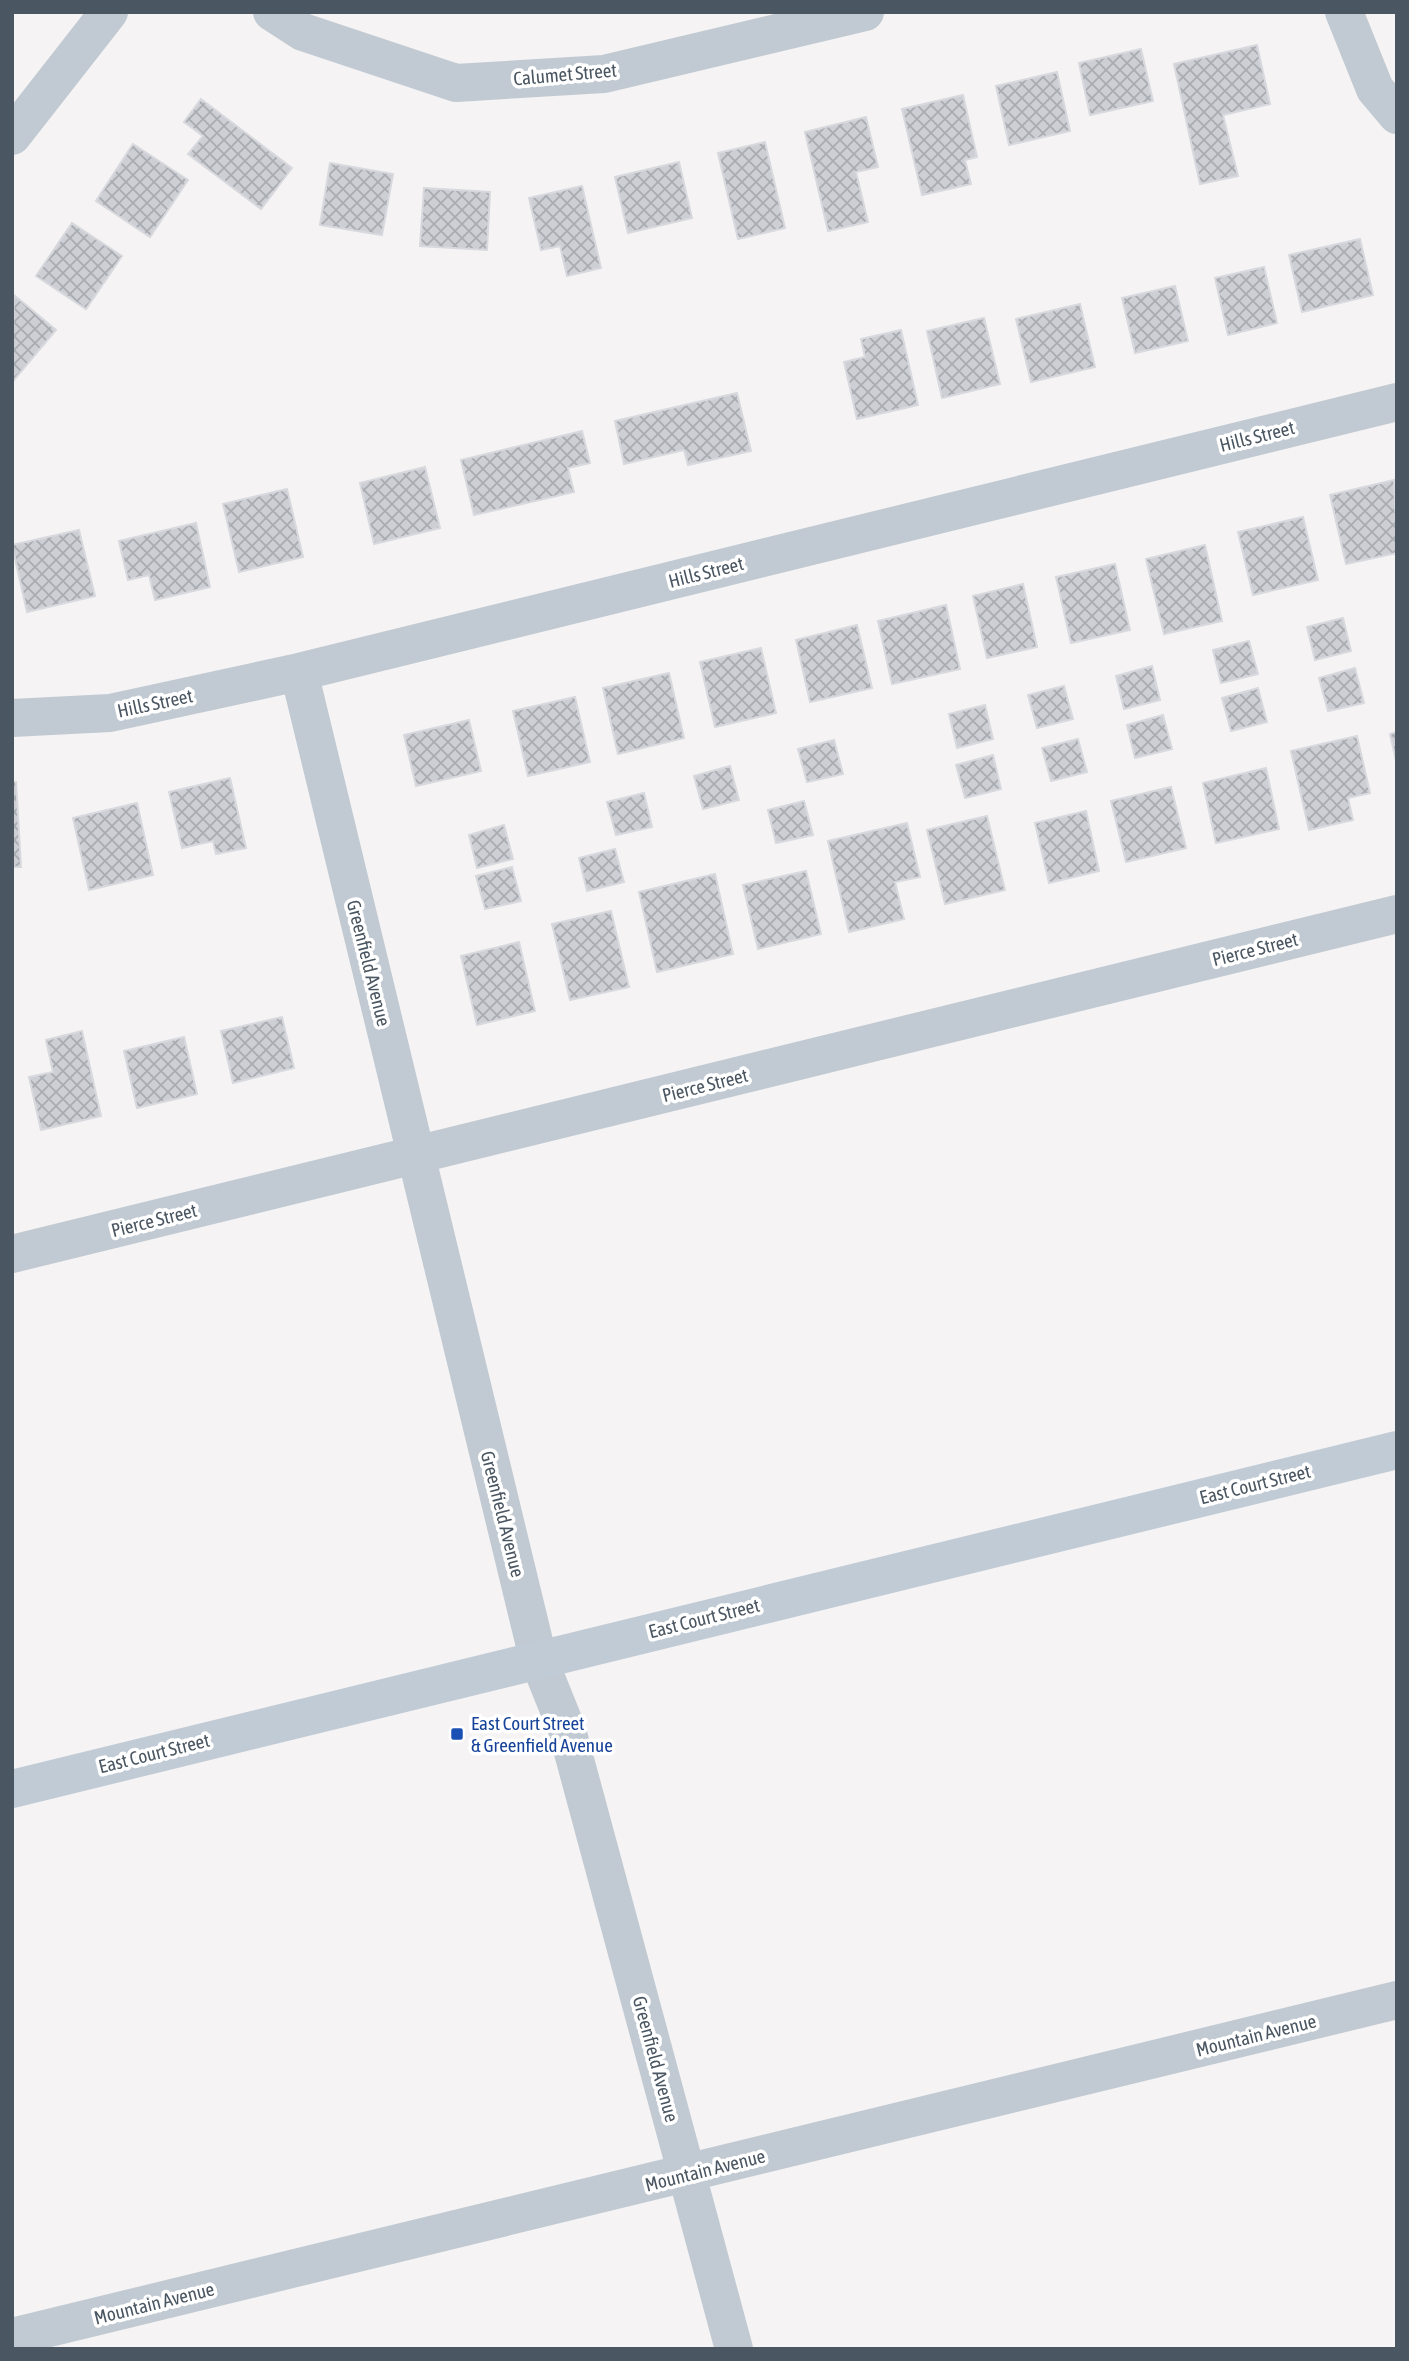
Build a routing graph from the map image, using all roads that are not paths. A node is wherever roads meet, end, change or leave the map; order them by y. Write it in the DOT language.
graph roads {
  1 [pos="109,12"];
  2 [pos="272,12"];
  3 [pos="865,12"];
  4 [pos="1344,12"];
  5 [pos="1397,115"];
  6 [pos="12,136"];
  7 [pos="1397,402"];
  8 [pos="299,672"];
  9 [pos="12,718"];
  10 [pos="1397,914"];
  11 [pos="415,1156"];
  12 [pos="12,1254"];
  13 [pos="1397,1450"];
  14 [pos="538,1658"];
  15 [pos="12,1788"];
  16 [pos="1397,2000"];
  17 [pos="688,2174"];
  18 [pos="12,2337"];
  19 [pos="734,2349"];
  1 -- 6 [label="street"];
  2 -- 3 [label="street, Calumet Street"];
  4 -- 5 [label="street"];
  7 -- 8 [label="street, Hills Street"];
  8 -- 9 [label="street, Hills Street"];
  8 -- 11 [label="street, Greenfield Avenue"];
  10 -- 11 [label="street, Pierce Street"];
  11 -- 12 [label="street, Pierce Street"];
  11 -- 14 [label="street, Greenfield Avenue"];
  13 -- 14 [label="main road, East Court Street"];
  14 -- 15 [label="main road, East Court Street"];
  14 -- 17 [label="street, Greenfield Avenue"];
  16 -- 17 [label="street, Mountain Avenue"];
  17 -- 18 [label="street, Mountain Avenue"];
  17 -- 19 [label="street, Greenfield Avenue"];
}
